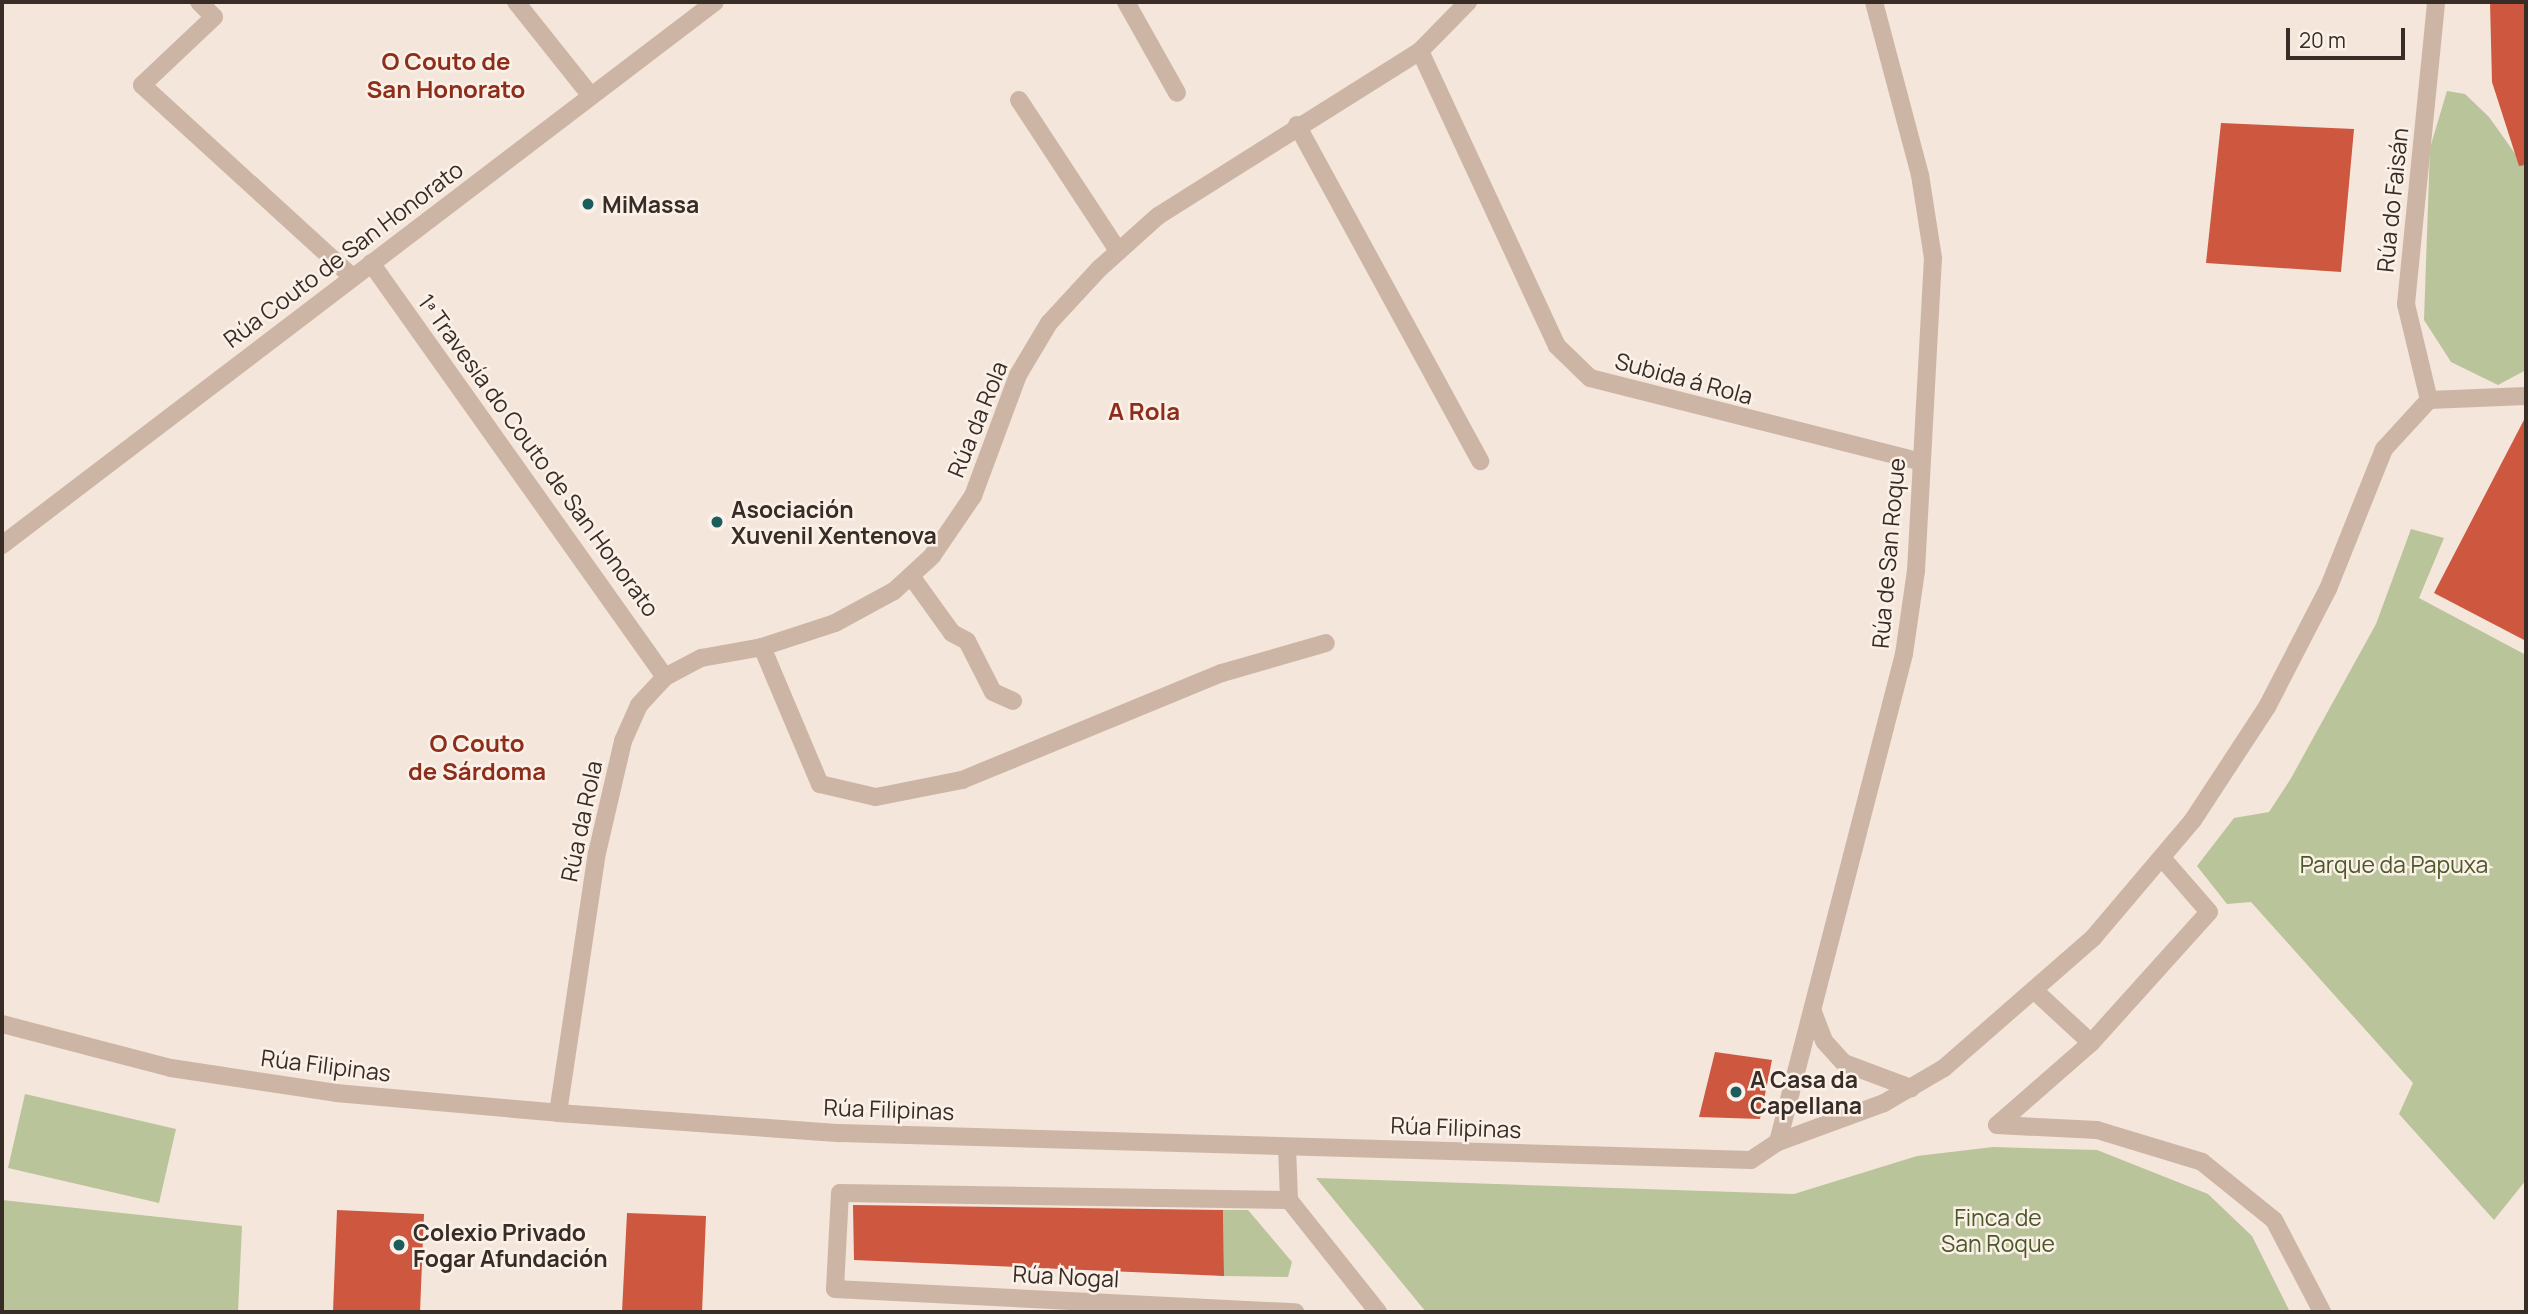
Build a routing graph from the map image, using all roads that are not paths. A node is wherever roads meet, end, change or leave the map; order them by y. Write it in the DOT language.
graph roads {
  1 [pos="199,2"];
  2 [pos="516,2"];
  3 [pos="715,2"];
  4 [pos="1126,2"];
  5 [pos="1468,2"];
  6 [pos="1859,2"];
  7 [pos="2436,2"];
  8 [pos="1873,8"];
  9 [pos="1420,51"];
  10 [pos="1177,93"];
  11 [pos="591,96"];
  12 [pos="1019,100"];
  13 [pos="1297,125"];
  14 [pos="1118,251"];
  15 [pos="371,263"];
  16 [pos="352,277"];
  17 [pos="2526,396"];
  18 [pos="2429,400"];
  19 [pos="1480,461"];
  20 [pos="1922,462"];
  21 [pos="2,545"];
  22 [pos="911,576"];
  23 [pos="1326,643"];
  24 [pos="762,647"];
  25 [pos="665,677"];
  26 [pos="1013,701"];
  27 [pos="2162,858"];
  28 [pos="2036,992"];
  29 [pos="1813,1009"];
  30 [pos="2,1024"];
  31 [pos="2091,1043"];
  32 [pos="1911,1088"];
  33 [pos="558,1113"];
  34 [pos="1778,1142"];
  35 [pos="1287,1147"];
  36 [pos="1289,1200"];
  37 [pos="1295,1312"];
  38 [pos="1378,1312"];
  39 [pos="2322,1312"];
  1 -- 16 [label="street"];
  2 -- 11 [label="street"];
  3 -- 11 [label="street, Rúa Couto de San Honorato"];
  4 -- 10 [label="street"];
  5 -- 9 [label="street, Rúa da Rola"];
  6 -- 8 [label="street"];
  7 -- 18 [label="street, Rúa do Faisán"];
  8 -- 20 [label="street, Rúa de San Roque"];
  9 -- 13 [label="street, Rúa da Rola"];
  9 -- 20 [label="street, Subida á Rola"];
  11 -- 15 [label="street, Rúa Couto de San Honorato"];
  12 -- 14 [label="street"];
  13 -- 14 [label="street, Rúa da Rola"];
  13 -- 19 [label="street"];
  14 -- 22 [label="street, Rúa da Rola"];
  15 -- 16 [label="street, Rúa Couto de San Honorato"];
  15 -- 25 [label="street, 1ª Travesía do Couto de San Honorato"];
  16 -- 21 [label="street, Rúa Couto de San Honorato"];
  17 -- 18 [label="street"];
  18 -- 27 [label="street, Rúa Filipinas"];
  20 -- 29 [label="street, Rúa de San Roque"];
  22 -- 24 [label="street, Rúa da Rola"];
  22 -- 26 [label="street"];
  23 -- 24 [label="street"];
  24 -- 25 [label="street, Rúa da Rola"];
  25 -- 33 [label="street, Rúa da Rola"];
  27 -- 28 [label="street, Rúa Filipinas"];
  27 -- 31 [label="street"];
  28 -- 31 [label="street"];
  28 -- 32 [label="street, Rúa Filipinas"];
  29 -- 32 [label="street"];
  29 -- 34 [label="street, Rúa de San Roque"];
  30 -- 33 [label="street, Rúa Filipinas"];
  31 -- 39 [label="street"];
  32 -- 34 [label="street, Rúa Filipinas"];
  33 -- 35 [label="street, Rúa Filipinas"];
  34 -- 35 [label="street, Rúa Filipinas"];
  35 -- 36 [label="street"];
  36 -- 37 [label="street, Rúa Nogal"];
  36 -- 38 [label="street"];
}
